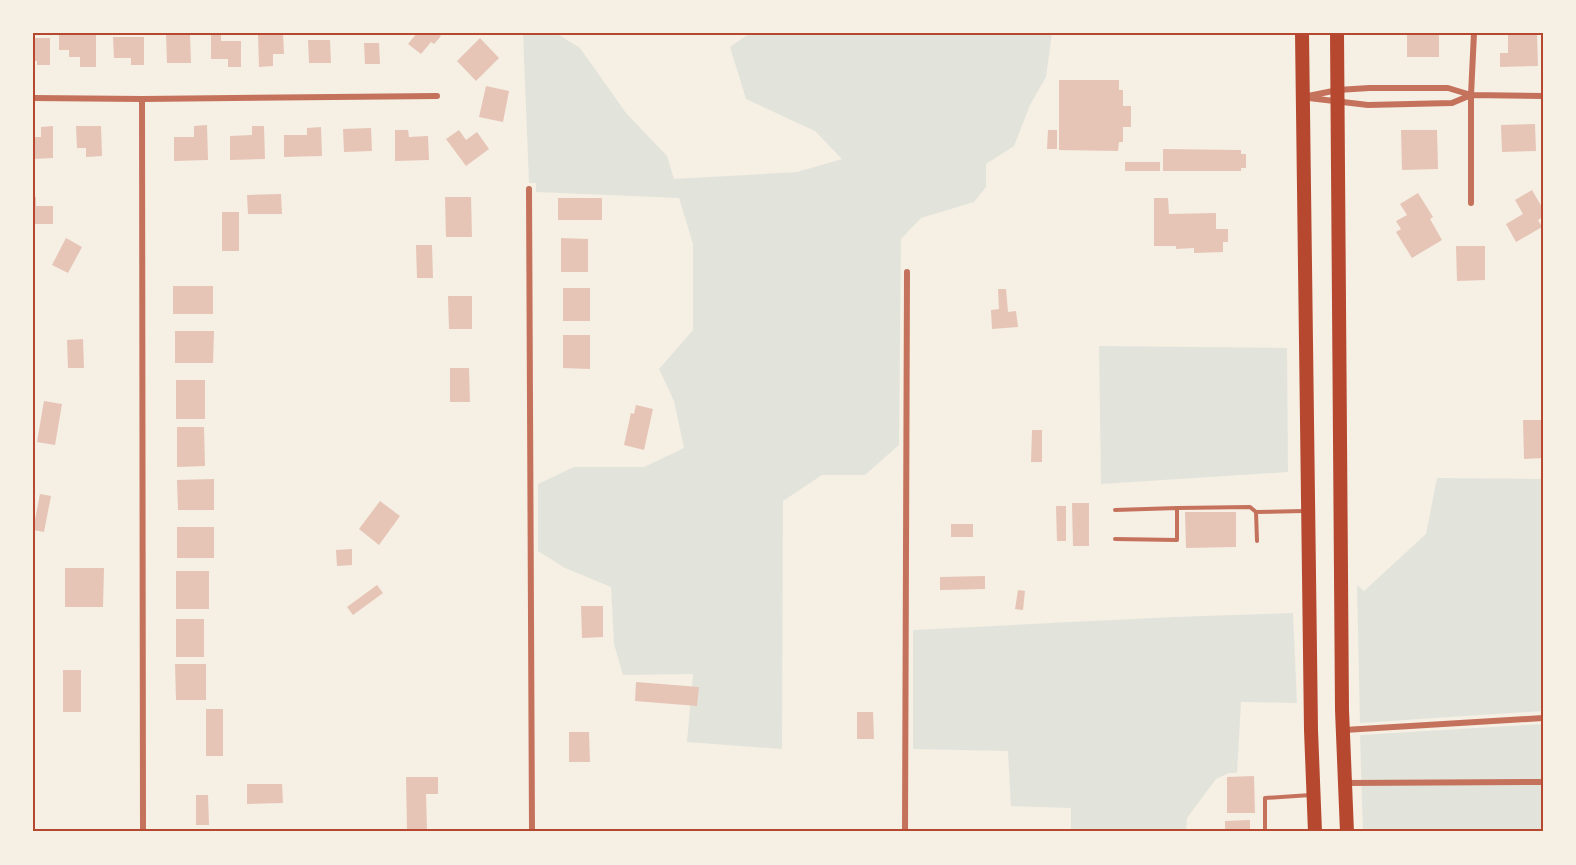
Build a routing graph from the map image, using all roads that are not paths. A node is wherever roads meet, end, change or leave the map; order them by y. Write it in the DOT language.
graph roads {
  1 [pos="1302,33"];
  2 [pos="1337,33"];
  3 [pos="1474,33"];
  4 [pos="1338,95"];
  5 [pos="1471,95"];
  6 [pos="437,96"];
  7 [pos="1543,96"];
  8 [pos="1303,97"];
  9 [pos="33,98"];
  10 [pos="142,99"];
  11 [pos="529,189"];
  12 [pos="1471,203"];
  13 [pos="907,272"];
  14 [pos="1177,508"];
  15 [pos="1115,510"];
  16 [pos="1308,511"];
  17 [pos="1256,512"];
  18 [pos="1115,538"];
  19 [pos="1257,542"];
  20 [pos="1543,718"];
  21 [pos="1343,730"];
  22 [pos="1543,782"];
  23 [pos="1344,783"];
  24 [pos="1314,795"];
  25 [pos="143,832"];
  26 [pos="532,832"];
  27 [pos="905,832"];
  28 [pos="1265,832"];
  29 [pos="1315,832"];
  30 [pos="1347,832"];
  1 -- 8 [label="highway"];
  2 -- 4 [label="highway"];
  3 -- 5 [label="street"];
  4 -- 5 [label="street"];
  4 -- 5 [label="street"];
  4 -- 8 [label="street"];
  4 -- 8 [label="street"];
  4 -- 21 [label="highway"];
  5 -- 7 [label="street"];
  5 -- 12 [label="street"];
  6 -- 10 [label="street"];
  8 -- 16 [label="highway"];
  9 -- 10 [label="street"];
  10 -- 25 [label="street"];
  11 -- 26 [label="street"];
  13 -- 27 [label="street"];
  14 -- 15 [label="lane"];
  14 -- 17 [label="lane"];
  14 -- 18 [label="lane"];
  16 -- 17 [label="lane"];
  16 -- 24 [label="highway"];
  17 -- 19 [label="lane"];
  20 -- 21 [label="street"];
  21 -- 23 [label="highway"];
  22 -- 23 [label="street"];
  23 -- 30 [label="highway"];
  24 -- 28 [label="lane"];
  24 -- 29 [label="highway"];
}
